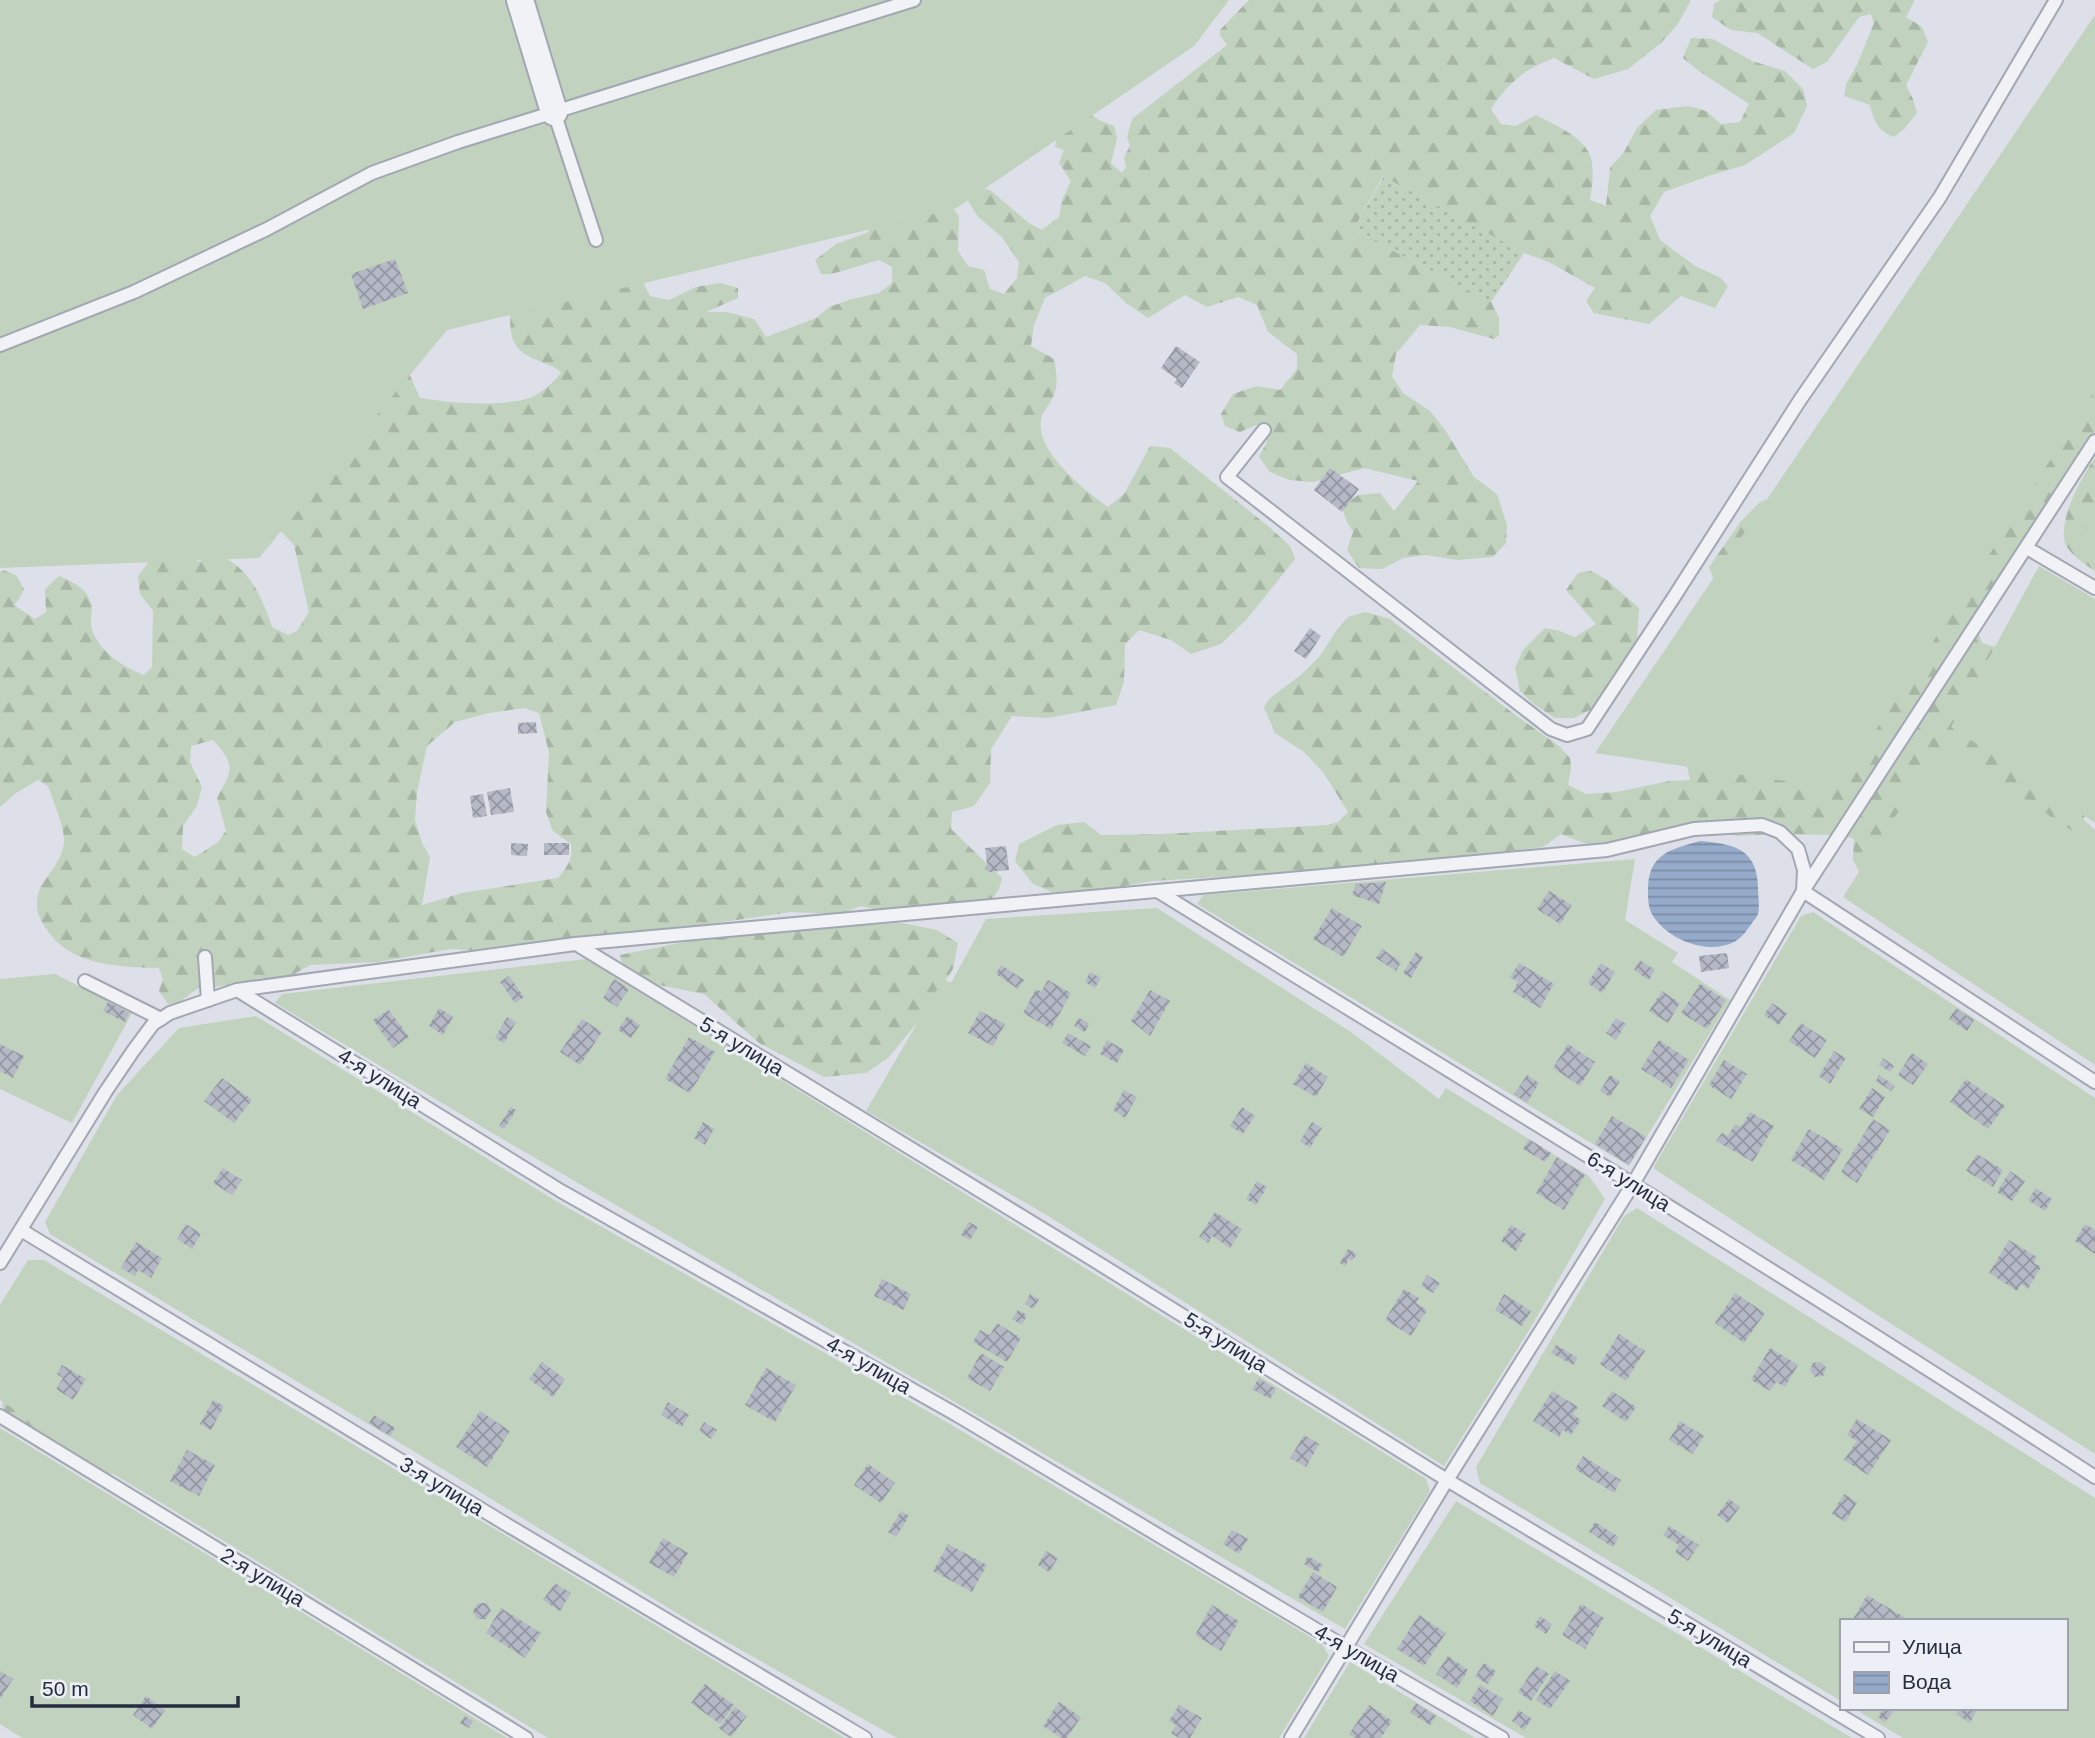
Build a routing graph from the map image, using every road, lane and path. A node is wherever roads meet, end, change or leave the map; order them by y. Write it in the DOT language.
graph roads {
  1 [pos="520,0"];
  2 [pos="914,0"];
  3 [pos="2056,0"];
  4 [pos="554,112"];
  5 [pos="596,240"];
  6 [pos="0,345"];
  7 [pos="1264,430"];
  8 [pos="2095,441"];
  9 [pos="2027,548"];
  10 [pos="2095,588"];
  11 [pos="1803,891"];
  12 [pos="1158,892"];
  13 [pos="575,944"];
  14 [pos="205,957"];
  15 [pos="85,981"];
  16 [pos="237,990"];
  17 [pos="208,1000"];
  18 [pos="161,1019"];
  19 [pos="2095,1082"];
  20 [pos="1633,1184"];
  21 [pos="20,1230"];
  22 [pos="0,1263"];
  23 [pos="0,1416"];
  24 [pos="2095,1477"];
  25 [pos="1447,1480"];
  26 [pos="1347,1648"];
  27 [pos="526,1738"];
  28 [pos="865,1738"];
  29 [pos="1291,1738"];
  30 [pos="1502,1738"];
  31 [pos="1878,1738"];
  1 -- 4 [label="street"];
  2 -- 4 [label="lane"];
  3 -- 7 [label="lane"];
  4 -- 5 [label="lane"];
  4 -- 6 [label="lane"];
  8 -- 9 [label="lane"];
  9 -- 10 [label="lane"];
  9 -- 11 [label="lane"];
  11 -- 12 [label="lane"];
  11 -- 19 [label="lane"];
  11 -- 20 [label="lane"];
  12 -- 13 [label="lane"];
  12 -- 20 [label="lane, 6-я улица"];
  13 -- 16 [label="lane"];
  13 -- 25 [label="lane, 5-я улица"];
  14 -- 17 [label="lane"];
  15 -- 18 [label="lane"];
  16 -- 17 [label="lane"];
  16 -- 26 [label="lane, 4-я улица"];
  17 -- 18 [label="lane"];
  18 -- 21 [label="lane"];
  20 -- 24 [label="lane, 6-я улица"];
  20 -- 25 [label="lane"];
  21 -- 22 [label="lane"];
  21 -- 28 [label="lane, 3-я улица"];
  23 -- 27 [label="lane, 2-я улица"];
  25 -- 26 [label="lane"];
  25 -- 31 [label="lane, 5-я улица"];
  26 -- 29 [label="lane"];
  26 -- 30 [label="lane, 4-я улица"];
}
